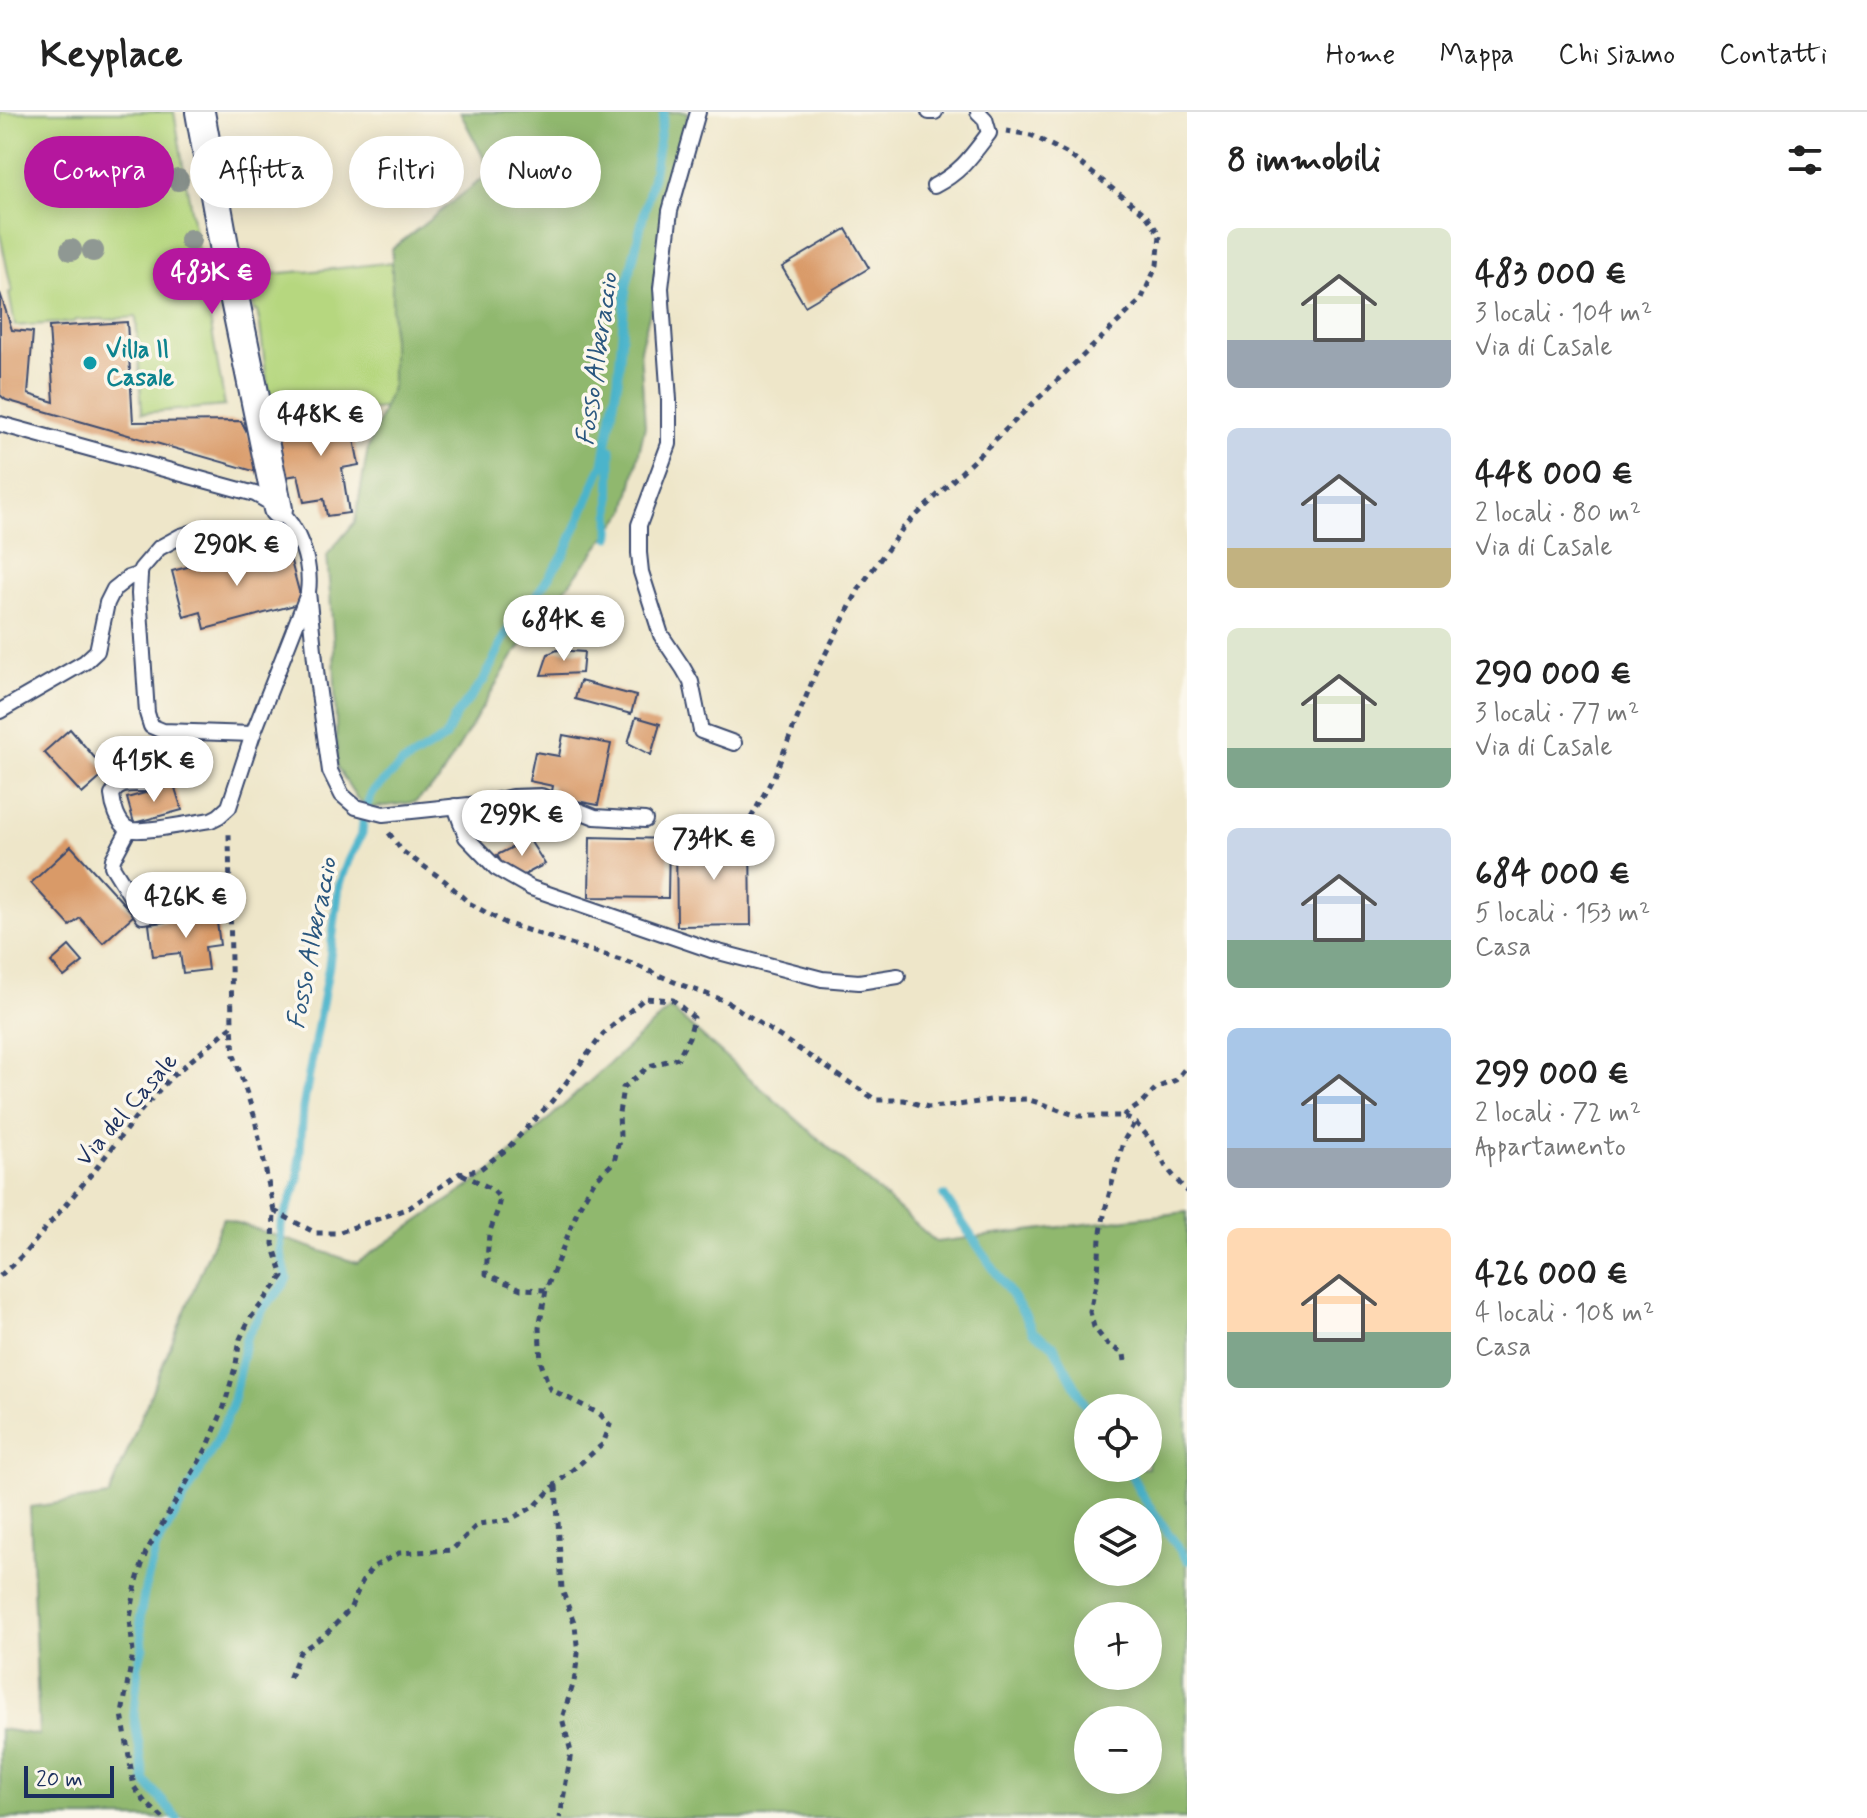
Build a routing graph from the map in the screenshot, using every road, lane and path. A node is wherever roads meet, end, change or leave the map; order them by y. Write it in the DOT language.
graph roads {
  1 [pos="200,112"];
  2 [pos="698,112"];
  3 [pos="929,112"];
  4 [pos="935,112"];
  5 [pos="978,112"];
  6 [pos="987,127"];
  7 [pos="934,186"];
  8 [pos="0,424"];
  9 [pos="278,509"];
  10 [pos="299,540"];
  11 [pos="140,574"];
  12 [pos="308,592"];
  13 [pos="0,711"];
  14 [pos="253,734"];
  15 [pos="734,743"];
  16 [pos="144,784"];
  17 [pos="455,806"];
  18 [pos="229,807"];
  19 [pos="379,814"];
  20 [pos="751,818"];
  21 [pos="645,820"];
  22 [pos="129,829"];
  23 [pos="201,907"];
  24 [pos="898,976"];
  25 [pos="232,1026"];
  26 [pos="1187,1066"];
  27 [pos="1122,1116"];
  28 [pos="1135,1122"];
  29 [pos="460,1173"];
  30 [pos="1187,1192"];
  31 [pos="274,1211"];
  32 [pos="0,1276"];
  33 [pos="546,1290"];
  34 [pos="1125,1361"];
  35 [pos="555,1485"];
  36 [pos="289,1679"];
  37 [pos="163,1818"];
  38 [pos="560,1818"];
  1 -- 9 [label="street"];
  2 -- 15 [label="lane"];
  3 -- 4 [label="lane"];
  5 -- 6 [label="lane"];
  6 -- 7 [label="lane"];
  6 -- 20 [label="path"];
  8 -- 9 [label="lane"];
  9 -- 10 [label="lane"];
  10 -- 11 [label="lane"];
  10 -- 12 [label="lane"];
  11 -- 13 [label="lane"];
  11 -- 14 [label="lane"];
  12 -- 14 [label="lane"];
  12 -- 19 [label="lane"];
  14 -- 18 [label="lane"];
  16 -- 22 [label="lane"];
  17 -- 19 [label="lane"];
  17 -- 21 [label="lane"];
  17 -- 24 [label="lane"];
  18 -- 22 [label="lane"];
  18 -- 25 [label="path"];
  19 -- 27 [label="path"];
  22 -- 23 [label="lane"];
  25 -- 31 [label="path"];
  25 -- 32 [label="path, Via del Casale"];
  26 -- 27 [label="path"];
  27 -- 28 [label="path"];
  28 -- 30 [label="path"];
  28 -- 34 [label="path"];
  29 -- 31 [label="path"];
  29 -- 33 [label="path"];
  29 -- 33 [label="path"];
  31 -- 37 [label="path"];
  33 -- 35 [label="path"];
  35 -- 36 [label="path"];
  35 -- 38 [label="path"];
}
